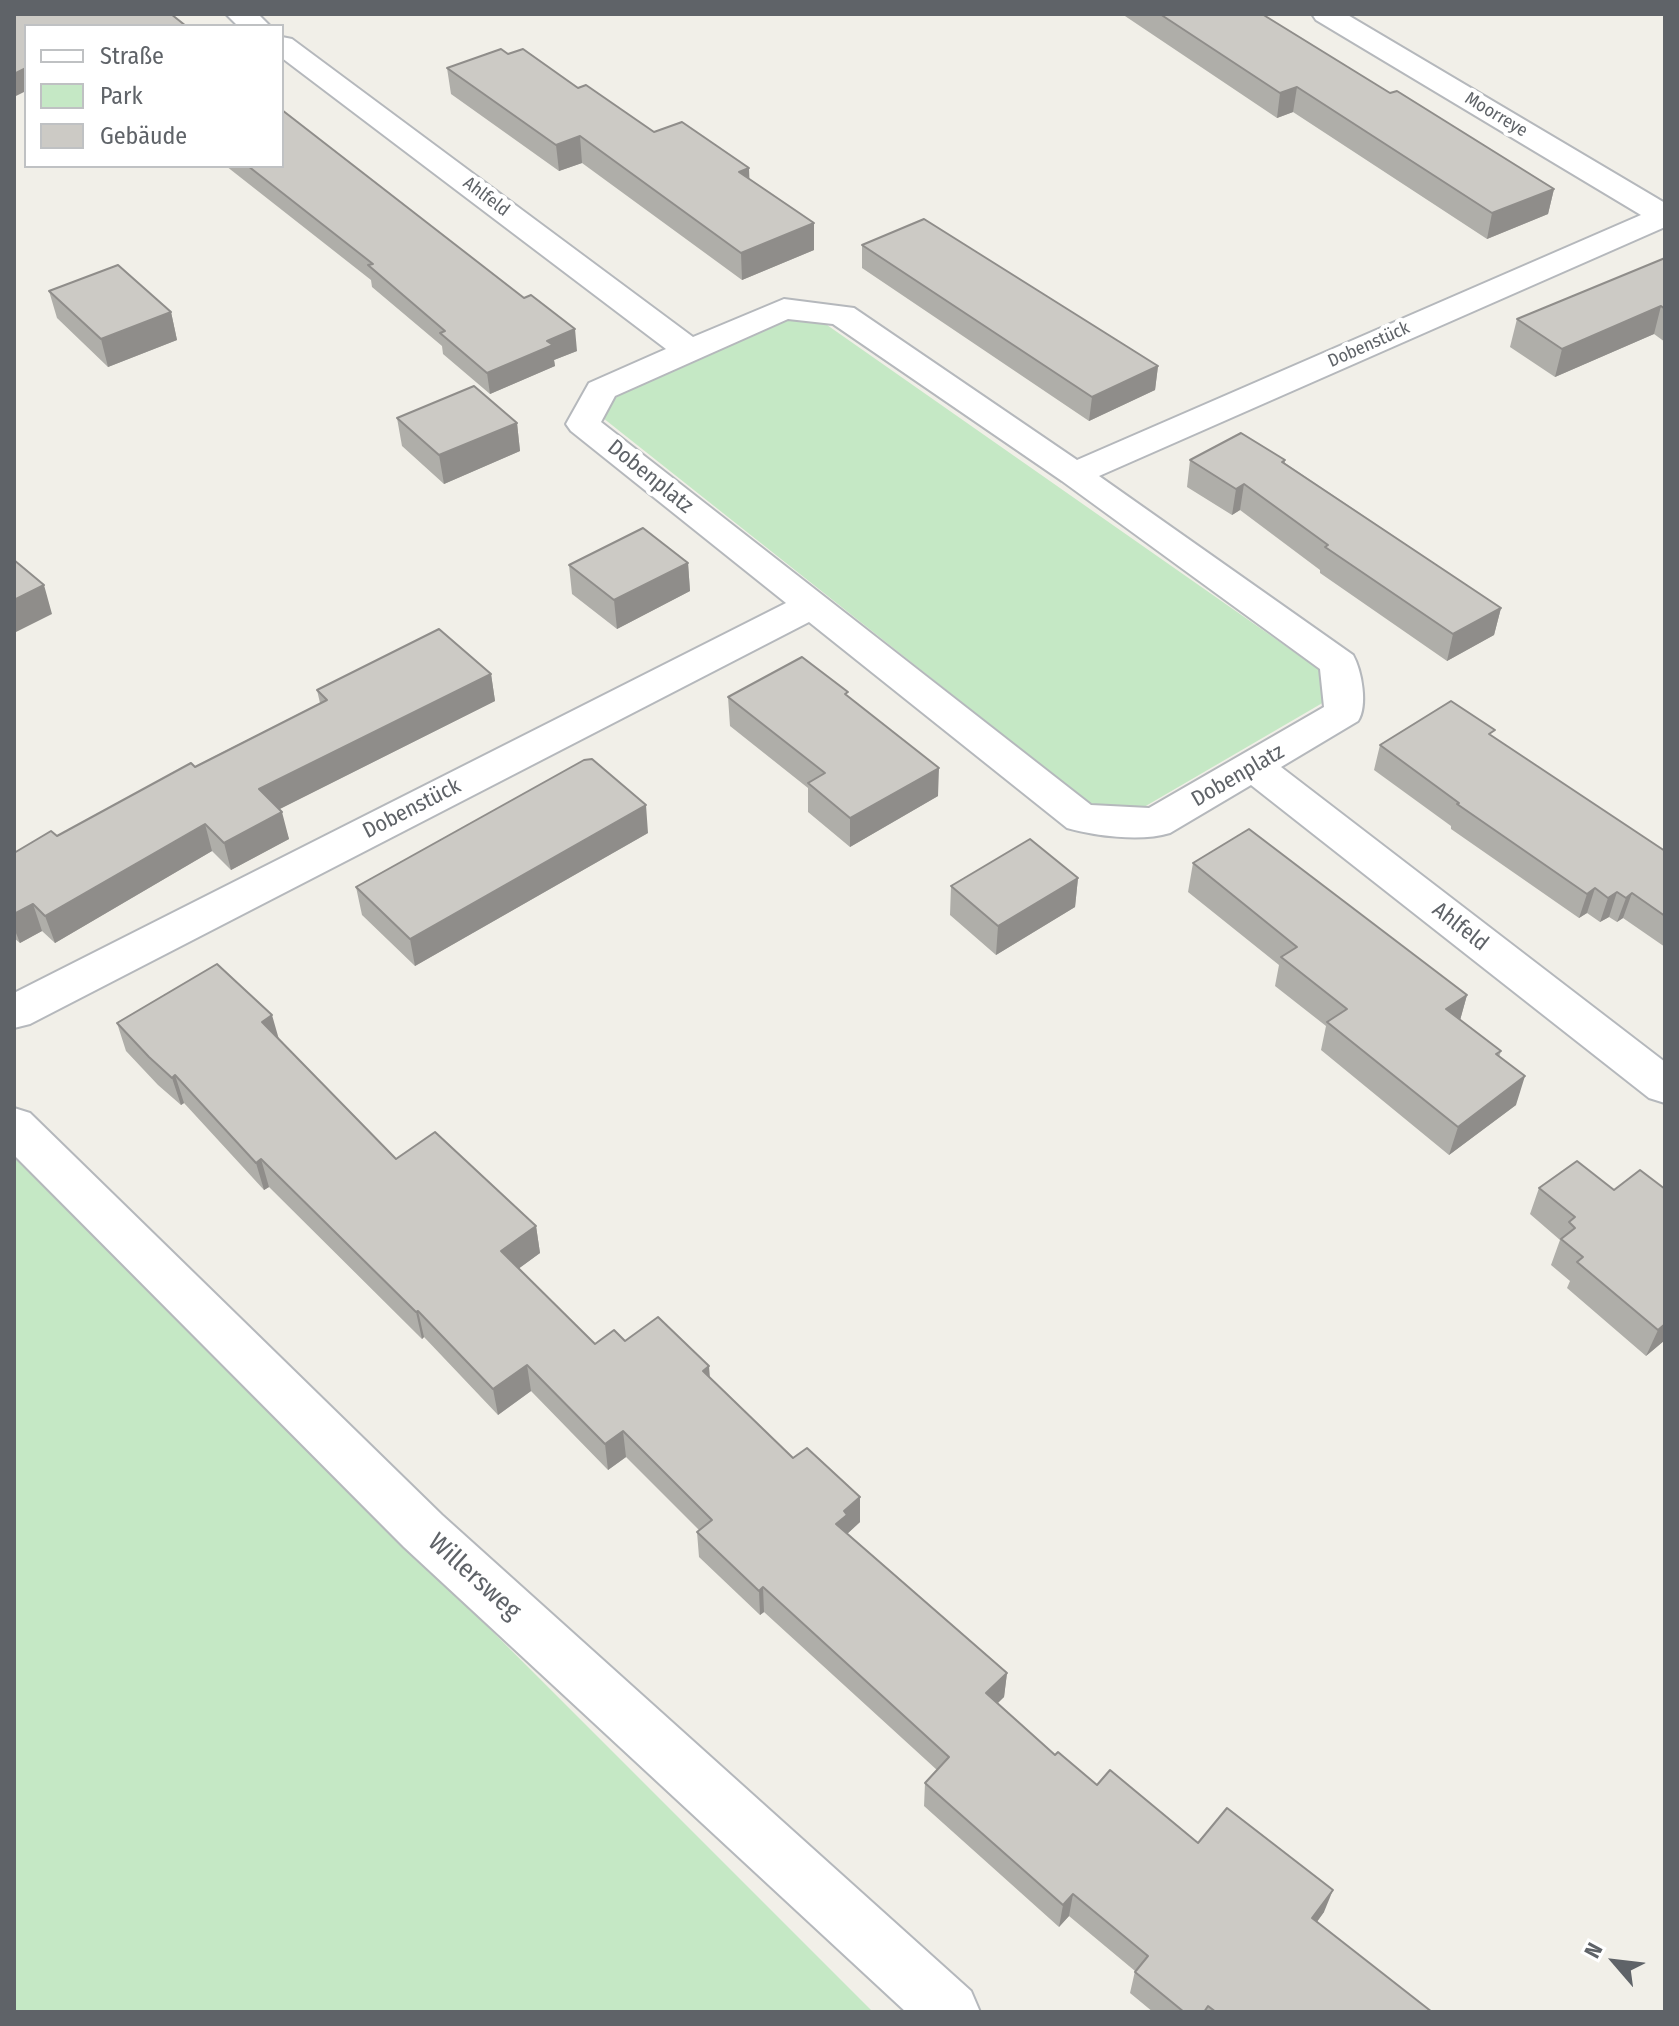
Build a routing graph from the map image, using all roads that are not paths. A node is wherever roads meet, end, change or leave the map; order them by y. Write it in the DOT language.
graph roads {
  1 [pos="1326,14"];
  2 [pos="284,46"];
  3 [pos="1665,216"];
  4 [pos="689,350"];
  5 [pos="1074,474"];
  6 [pos="810,606"];
  7 [pos="1255,767"];
  8 [pos="14,1012"];
  9 [pos="1665,1086"];
  10 [pos="14,1126"];
  11 [pos="950,2012"];
  1 -- 3 [label="street, Moorreye"];
  2 -- 4 [label="street, Ahlfeld"];
  3 -- 5 [label="street, Dobenstück"];
  4 -- 5 [label="street, Dobenplatz"];
  4 -- 6 [label="street, Dobenplatz"];
  5 -- 7 [label="street, Dobenplatz"];
  6 -- 7 [label="street, Dobenplatz"];
  6 -- 8 [label="street, Dobenstück"];
  7 -- 9 [label="street, Ahlfeld"];
  10 -- 11 [label="street, Willersweg"];
}
